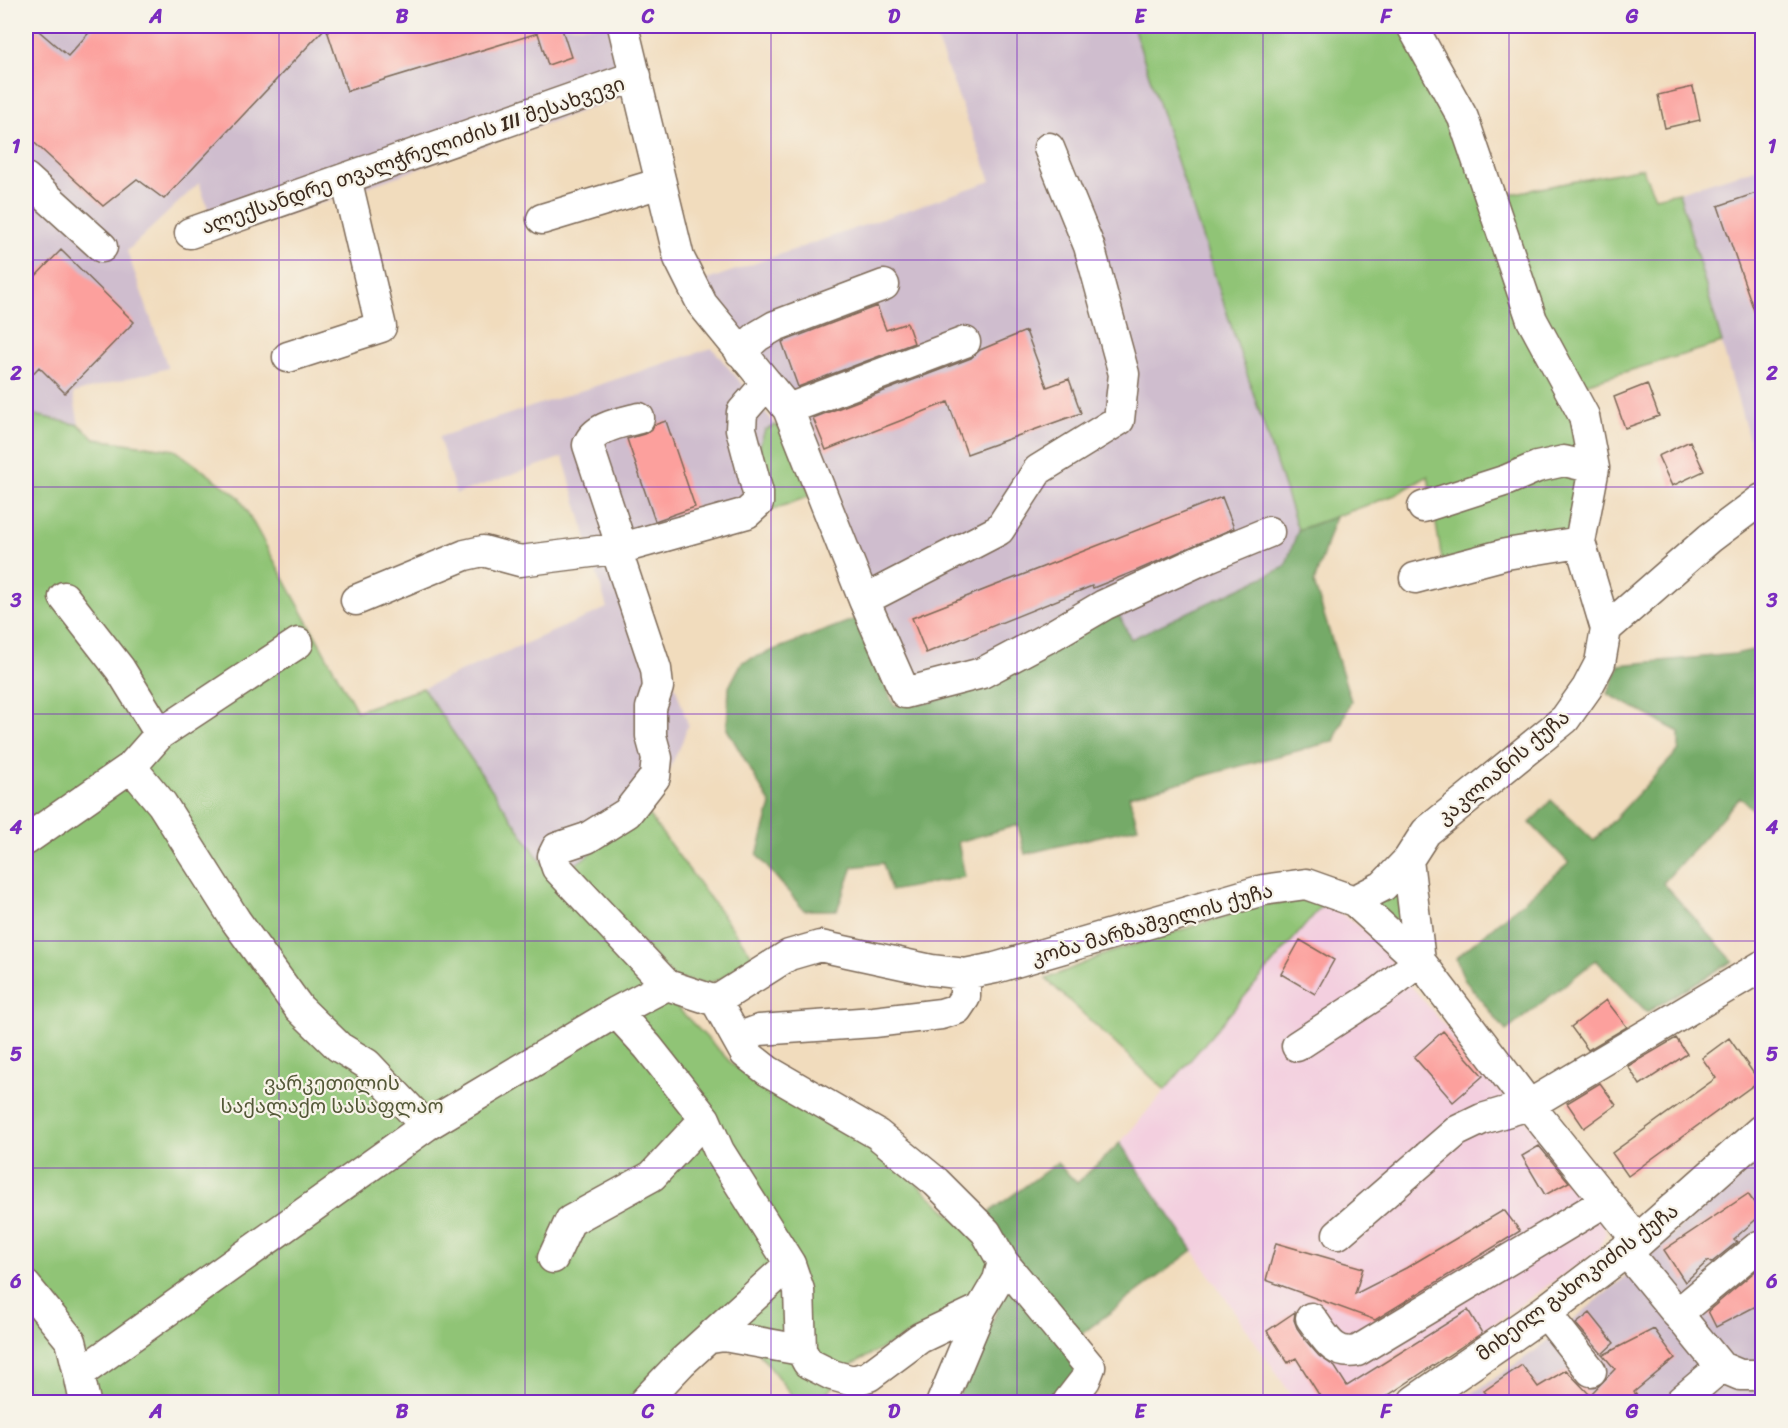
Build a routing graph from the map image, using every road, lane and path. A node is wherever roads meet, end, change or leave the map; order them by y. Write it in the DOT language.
graph roads {
  1 [pos="623,26"];
  2 [pos="1412,26"];
  3 [pos="636,76"];
  4 [pos="1049,148"];
  5 [pos="26,178"];
  6 [pos="346,178"];
  7 [pos="661,183"];
  8 [pos="542,219"];
  9 [pos="190,233"];
  10 [pos="102,247"];
  11 [pos="884,285"];
  12 [pos="965,342"];
  13 [pos="740,352"];
  14 [pos="288,357"];
  15 [pos="767,383"];
  16 [pos="788,408"];
  17 [pos="639,418"];
  18 [pos="1594,468"];
  19 [pos="1762,499"];
  20 [pos="1423,507"];
  21 [pos="1269,532"];
  22 [pos="1580,542"];
  23 [pos="622,548"];
  24 [pos="1415,578"];
  25 [pos="64,597"];
  26 [pos="356,600"];
  27 [pos="864,600"];
  28 [pos="1606,629"];
  29 [pos="298,643"];
  30 [pos="160,735"];
  31 [pos="131,767"];
  32 [pos="26,840"];
  33 [pos="1408,860"];
  34 [pos="1354,901"];
  35 [pos="1420,961"];
  36 [pos="1762,966"];
  37 [pos="965,975"];
  38 [pos="667,985"];
  39 [pos="716,1001"];
  40 [pos="616,1012"];
  41 [pos="737,1038"];
  42 [pos="1297,1046"];
  43 [pos="1530,1105"];
  44 [pos="705,1119"];
  45 [pos="426,1126"];
  46 [pos="1761,1137"];
  47 [pos="1606,1201"];
  48 [pos="1338,1234"];
  49 [pos="1631,1245"];
  50 [pos="1758,1246"];
  51 [pos="553,1258"];
  52 [pos="1003,1262"];
  53 [pos="790,1264"];
  54 [pos="26,1286"];
  55 [pos="981,1309"];
  56 [pos="1545,1312"];
  57 [pos="1677,1314"];
  58 [pos="1311,1318"];
  59 [pos="711,1338"];
  60 [pos="801,1350"];
  61 [pos="1721,1367"];
  62 [pos="1591,1371"];
  63 [pos="1762,1375"];
  64 [pos="82,1388"];
  65 [pos="1681,1401"];
  66 [pos="644,1402"];
  67 [pos="942,1402"];
  68 [pos="1068,1402"];
  69 [pos="1415,1402"];
  1 -- 3 [label="street, ალექსანდრე თვალჭრელიძის III შესახვევი"];
  2 -- 18 [label="street"];
  3 -- 6 [label="street, ალექსანდრე თვალჭრელიძის III შესახვევი"];
  3 -- 7 [label="street, ალექსანდრე თვალჭრელიძის III შესახვევი"];
  4 -- 27 [label="street"];
  5 -- 10 [label="street"];
  6 -- 9 [label="street, ალექსანდრე თვალჭრელიძის III შესახვევი"];
  6 -- 14 [label="street"];
  7 -- 8 [label="street"];
  7 -- 13 [label="street, ალექსანდრე თვალჭრელიძის III შესახვევი"];
  11 -- 13 [label="street"];
  12 -- 16 [label="street"];
  13 -- 15 [label="street, ალექსანდრე თვალჭრელიძის III შესახვევი"];
  15 -- 16 [label="street, ალექსანდრე თვალჭრელიძის III შესახვევი"];
  15 -- 23 [label="street"];
  16 -- 27 [label="street, ალექსანდრე თვალჭრელიძის III შესახვევი"];
  17 -- 23 [label="street"];
  18 -- 20 [label="street"];
  18 -- 22 [label="street"];
  19 -- 28 [label="street"];
  21 -- 27 [label="street, ალექსანდრე თვალჭრელიძის III შესახვევი"];
  22 -- 24 [label="street"];
  22 -- 28 [label="street"];
  23 -- 26 [label="street"];
  23 -- 38 [label="street"];
  25 -- 30 [label="street"];
  28 -- 33 [label="street, კაკლიანის ქუჩა"];
  29 -- 30 [label="street"];
  30 -- 31 [label="street"];
  31 -- 32 [label="street"];
  31 -- 45 [label="street"];
  33 -- 34 [label="street, კაკლიანის ქუჩა"];
  33 -- 35 [label="street"];
  34 -- 35 [label="street, კობა მარზაშვილის ქუჩა"];
  34 -- 37 [label="street, კობა მარზაშვილის ქუჩა"];
  35 -- 42 [label="street"];
  35 -- 43 [label="street, კობა მარზაშვილის ქუჩა"];
  36 -- 43 [label="street"];
  37 -- 39 [label="street, კობა მარზაშვილის ქუჩა"];
  37 -- 41 [label="street"];
  38 -- 39 [label="street"];
  38 -- 40 [label="street"];
  39 -- 41 [label="street"];
  40 -- 44 [label="street"];
  40 -- 45 [label="street"];
  41 -- 52 [label="street"];
  43 -- 47 [label="street, კობა მარზაშვილის ქუჩა"];
  43 -- 48 [label="street"];
  44 -- 51 [label="street"];
  44 -- 53 [label="street"];
  45 -- 64 [label="street"];
  46 -- 49 [label="main road, მიხეილ გახოკიძის ქუჩა"];
  47 -- 49 [label="street, კობა მარზაშვილის ქუჩა"];
  47 -- 58 [label="street"];
  49 -- 56 [label="main road, მიხეილ გახოკიძის ქუჩა"];
  49 -- 57 [label="street, კობა მარზაშვილის ქუჩა"];
  50 -- 57 [label="street"];
  52 -- 55 [label="street"];
  52 -- 68 [label="street"];
  53 -- 59 [label="street"];
  53 -- 60 [label="street"];
  54 -- 64 [label="street"];
  55 -- 60 [label="street"];
  55 -- 67 [label="street"];
  56 -- 62 [label="street"];
  56 -- 69 [label="main road, მიხეილ გახოკიძის ქუჩა"];
  57 -- 61 [label="street, კობა მარზაშვილის ქუჩა"];
  59 -- 60 [label="street"];
  59 -- 66 [label="street"];
  61 -- 63 [label="street"];
  61 -- 65 [label="street"];
}
